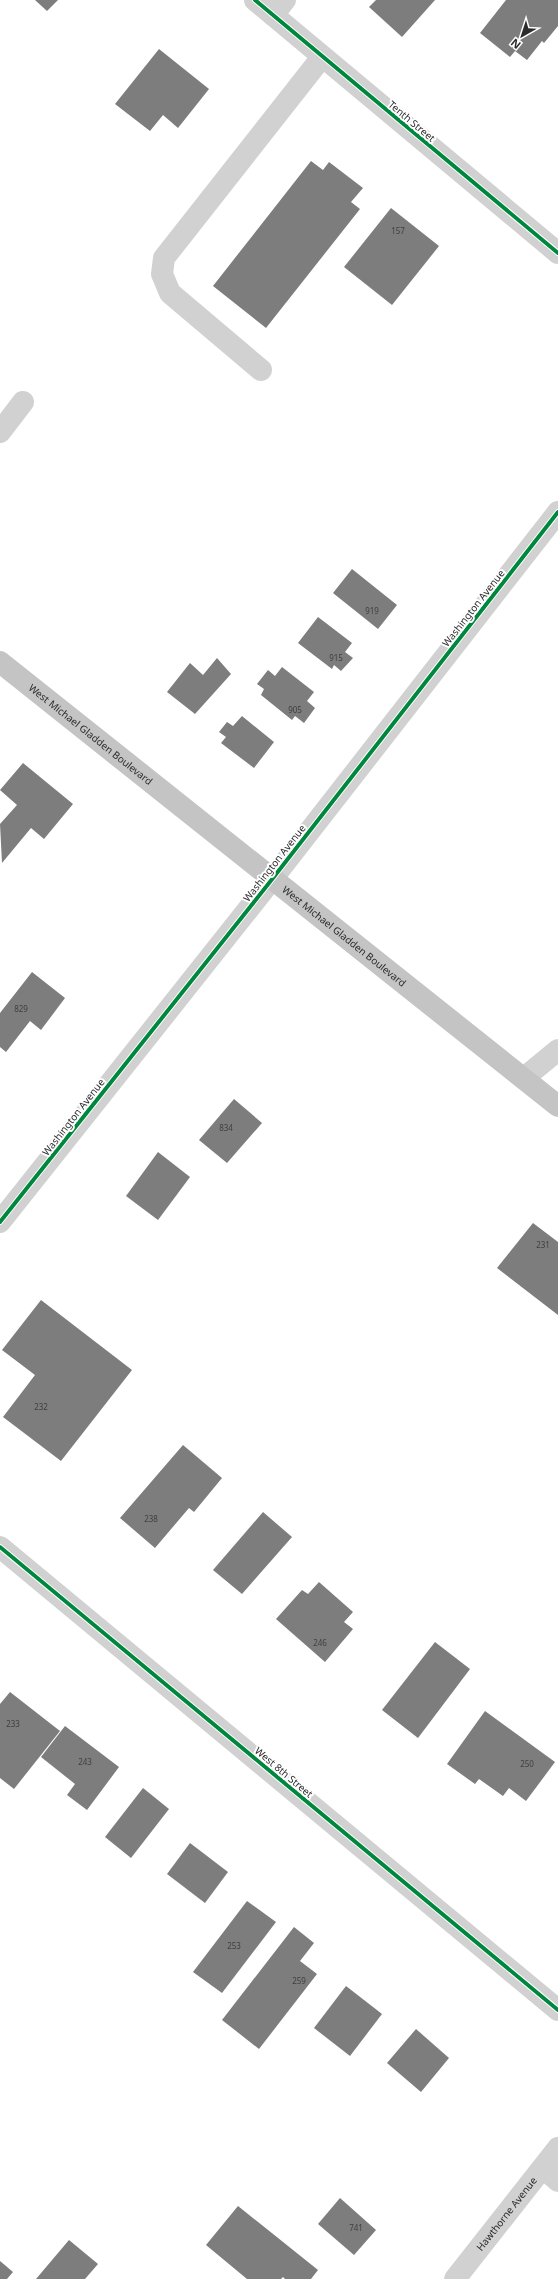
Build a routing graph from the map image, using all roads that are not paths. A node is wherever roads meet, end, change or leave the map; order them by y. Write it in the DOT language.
graph roads {
  1 [pos="255,0"];
  2 [pos="279,8"];
  3 [pos="322,57"];
  4 [pos="558,253"];
  5 [pos="262,370"];
  6 [pos="23,402"];
  7 [pos="0,432"];
  8 [pos="558,512"];
  9 [pos="0,662"];
  10 [pos="273,878"];
  11 [pos="558,1050"];
  12 [pos="524,1078"];
  13 [pos="558,1106"];
  14 [pos="0,1222"];
  15 [pos="0,1547"];
  16 [pos="558,2010"];
  17 [pos="558,2148"];
  18 [pos="550,2174"];
  19 [pos="455,2279"];
  1 -- 2 [label="street, Tenth Street"];
  2 -- 3 [label="street, Tenth Street"];
  3 -- 4 [label="street, Tenth Street"];
  3 -- 5 [label="street"];
  6 -- 7 [label="street"];
  8 -- 10 [label="street, Washington Avenue"];
  9 -- 10 [label="main road, West Michael Gladden Boulevard"];
  10 -- 12 [label="main road, West Michael Gladden Boulevard"];
  10 -- 14 [label="street, Washington Avenue"];
  11 -- 12 [label="street"];
  12 -- 13 [label="main road, West Michael Gladden Boulevard"];
  15 -- 16 [label="street, West 8th Street"];
  17 -- 18 [label="street, Hawthorne Avenue"];
  18 -- 19 [label="street, Hawthorne Avenue"];
}
